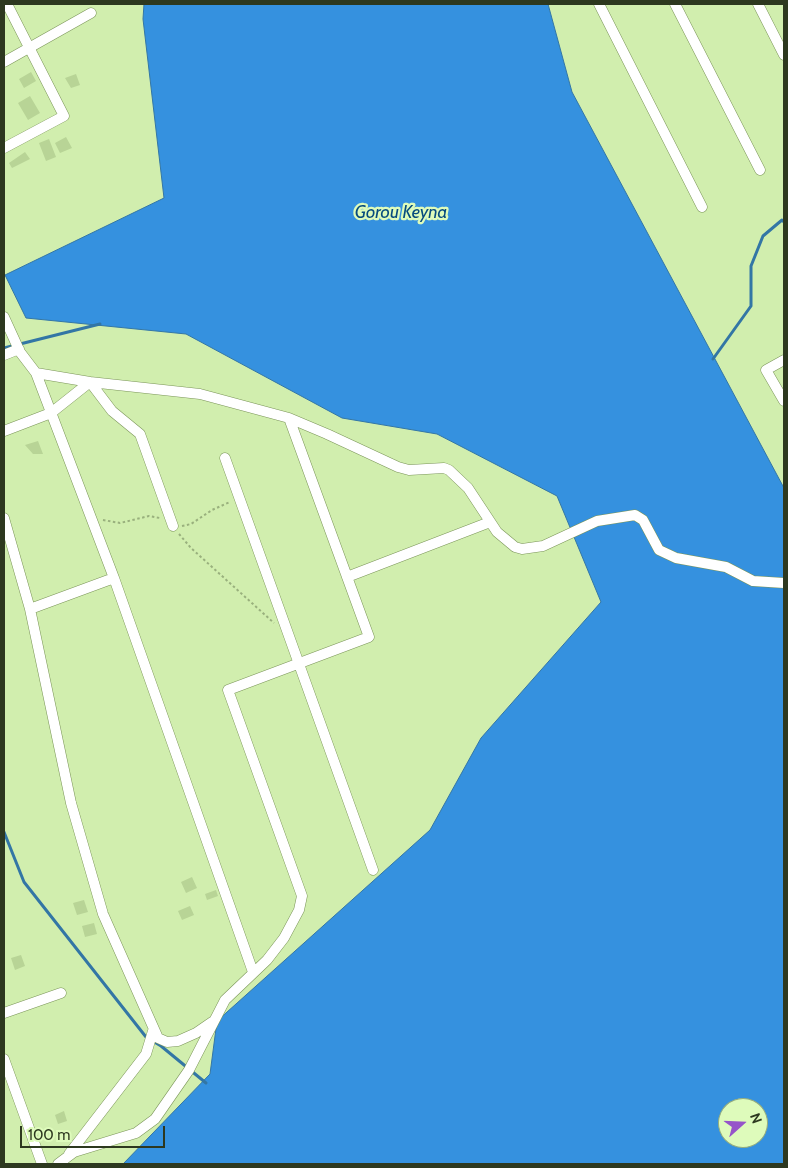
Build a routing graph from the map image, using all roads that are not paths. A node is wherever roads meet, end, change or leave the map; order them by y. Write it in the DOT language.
graph roads {
  1 [pos="7,4"];
  2 [pos="599,4"];
  3 [pos="675,4"];
  4 [pos="758,4"];
  5 [pos="91,13"];
  6 [pos="30,49"];
  7 [pos="784,55"];
  8 [pos="4,62"];
  9 [pos="4,148"];
  10 [pos="760,170"];
  11 [pos="702,207"];
  12 [pos="4,317"];
  13 [pos="18,350"];
  14 [pos="4,355"];
  15 [pos="784,360"];
  16 [pos="36,373"];
  17 [pos="90,382"];
  18 [pos="784,402"];
  19 [pos="51,413"];
  20 [pos="289,418"];
  21 [pos="4,431"];
  22 [pos="225,458"];
  23 [pos="4,518"];
  24 [pos="490,522"];
  25 [pos="173,526"];
  26 [pos="347,576"];
  27 [pos="114,578"];
  28 [pos="784,583"];
  29 [pos="30,609"];
  30 [pos="299,664"];
  31 [pos="374,870"];
  32 [pos="253,972"];
  33 [pos="61,993"];
  34 [pos="4,1013"];
  35 [pos="213,1021"];
  36 [pos="154,1031"];
  37 [pos="4,1059"];
  38 [pos="69,1154"];
  39 [pos="42,1164"];
  40 [pos="58,1164"];
  1 -- 6 [label="street"];
  2 -- 11 [label="street"];
  3 -- 10 [label="street"];
  4 -- 7 [label="street"];
  5 -- 6 [label="street"];
  6 -- 8 [label="street"];
  6 -- 9 [label="street"];
  12 -- 13 [label="street"];
  13 -- 14 [label="street"];
  13 -- 16 [label="street"];
  15 -- 18 [label="street"];
  16 -- 17 [label="street"];
  16 -- 19 [label="street"];
  17 -- 19 [label="street"];
  17 -- 20 [label="street"];
  17 -- 25 [label="street"];
  19 -- 21 [label="street"];
  19 -- 27 [label="street"];
  20 -- 24 [label="street"];
  20 -- 26 [label="street"];
  22 -- 30 [label="street"];
  23 -- 29 [label="street"];
  24 -- 26 [label="street"];
  24 -- 28 [label="street"];
  26 -- 30 [label="street"];
  27 -- 29 [label="street"];
  27 -- 32 [label="street"];
  29 -- 36 [label="street"];
  30 -- 31 [label="street"];
  30 -- 32 [label="street"];
  32 -- 35 [label="street"];
  33 -- 34 [label="street"];
  35 -- 36 [label="street"];
  35 -- 38 [label="street"];
  36 -- 38 [label="street"];
  37 -- 39 [label="street"];
  38 -- 40 [label="street"];
}
